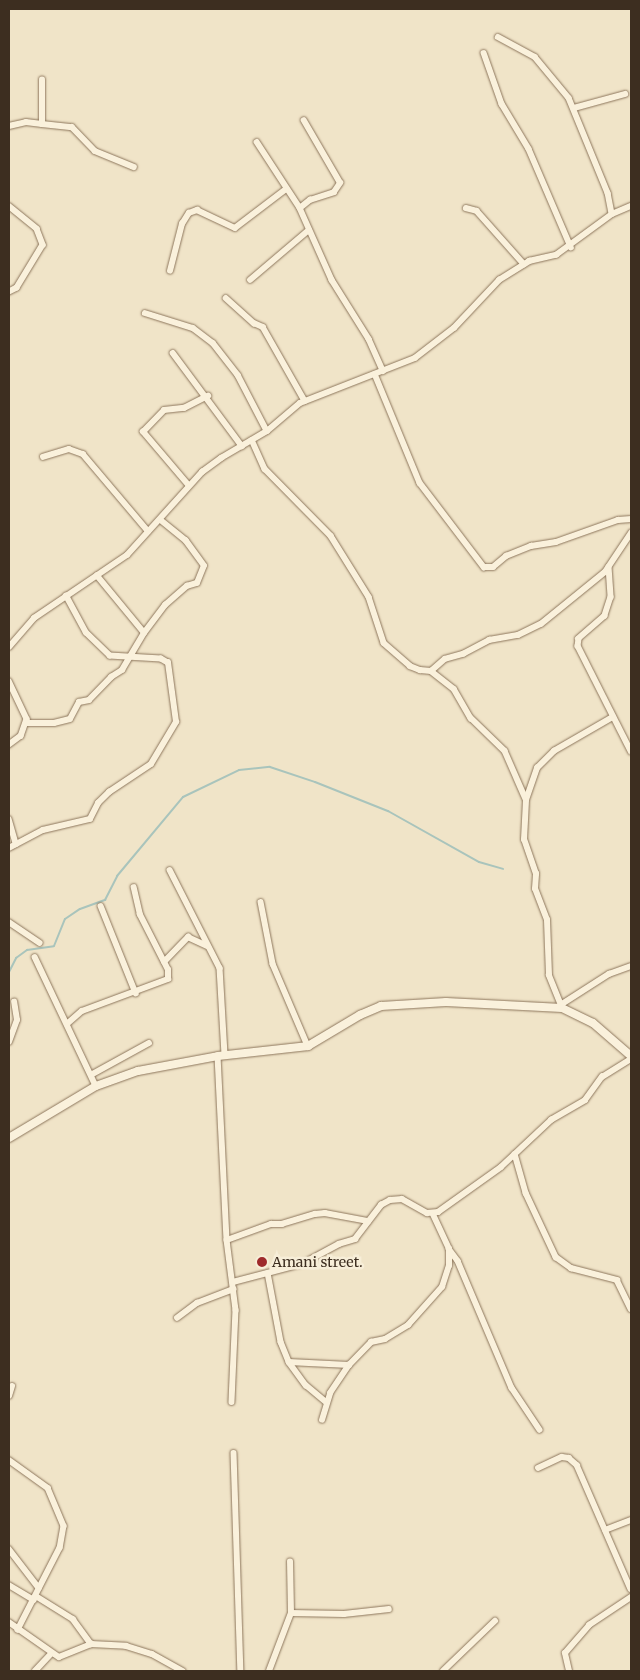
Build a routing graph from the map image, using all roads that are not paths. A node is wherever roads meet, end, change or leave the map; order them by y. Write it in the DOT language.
graph roads {
  1 [pos="498,37"];
  2 [pos="484,53"];
  3 [pos="42,80"];
  4 [pos="625,94"];
  5 [pos="574,108"];
  6 [pos="304,121"];
  7 [pos="42,124"];
  8 [pos="9,126"];
  9 [pos="257,142"];
  10 [pos="134,167"];
  11 [pos="286,189"];
  12 [pos="9,206"];
  13 [pos="631,206"];
  14 [pos="300,208"];
  15 [pos="466,208"];
  16 [pos="612,214"];
  17 [pos="309,230"];
  18 [pos="570,247"];
  19 [pos="524,264"];
  20 [pos="170,271"];
  21 [pos="250,280"];
  22 [pos="9,292"];
  23 [pos="226,298"];
  24 [pos="145,313"];
  25 [pos="173,353"];
  26 [pos="383,371"];
  27 [pos="376,374"];
  28 [pos="208,396"];
  29 [pos="305,401"];
  30 [pos="267,431"];
  31 [pos="252,440"];
  32 [pos="242,446"];
  33 [pos="43,457"];
  34 [pos="190,486"];
  35 [pos="631,519"];
  36 [pos="160,520"];
  37 [pos="148,531"];
  38 [pos="631,533"];
  39 [pos="609,567"];
  40 [pos="97,576"];
  41 [pos="66,596"];
  42 [pos="144,633"];
  43 [pos="9,648"];
  44 [pos="131,656"];
  45 [pos="431,671"];
  46 [pos="9,681"];
  47 [pos="613,718"];
  48 [pos="26,723"];
  49 [pos="9,745"];
  50 [pos="631,751"];
  51 [pos="526,800"];
  52 [pos="9,818"];
  53 [pos="16,844"];
  54 [pos="9,848"];
  55 [pos="170,870"];
  56 [pos="134,888"];
  57 [pos="261,902"];
  58 [pos="101,906"];
  59 [pos="9,922"];
  60 [pos="40,944"];
  61 [pos="208,947"];
  62 [pos="35,957"];
  63 [pos="164,962"];
  64 [pos="631,966"];
  65 [pos="136,993"];
  66 [pos="14,1002"];
  67 [pos="562,1006"];
  68 [pos="68,1022"];
  69 [pos="9,1042"];
  70 [pos="149,1043"];
  71 [pos="308,1046"];
  72 [pos="222,1056"];
  73 [pos="631,1058"];
  74 [pos="91,1075"];
  75 [pos="96,1086"];
  76 [pos="9,1138"];
  77 [pos="515,1154"];
  78 [pos="433,1214"];
  79 [pos="368,1222"];
  80 [pos="227,1240"];
  81 [pos="449,1248"];
  82 [pos="268,1273"];
  83 [pos="233,1286"];
  84 [pos="631,1308"];
  85 [pos="177,1318"];
  86 [pos="289,1362"];
  87 [pos="349,1366"];
  88 [pos="12,1386"];
  89 [pos="9,1396"];
  90 [pos="232,1402"];
  91 [pos="326,1402"];
  92 [pos="322,1420"];
  93 [pos="540,1430"];
  94 [pos="234,1453"];
  95 [pos="9,1460"];
  96 [pos="538,1468"];
  97 [pos="631,1520"];
  98 [pos="605,1530"];
  99 [pos="9,1549"];
  100 [pos="290,1562"];
  101 [pos="9,1585"];
  102 [pos="40,1588"];
  103 [pos="631,1589"];
  104 [pos="631,1597"];
  105 [pos="35,1598"];
  106 [pos="389,1609"];
  107 [pos="291,1613"];
  108 [pos="495,1621"];
  109 [pos="9,1622"];
  110 [pos="18,1630"];
  111 [pos="91,1644"];
  112 [pos="51,1654"];
  113 [pos="39,1670"];
  114 [pos="183,1671"];
  115 [pos="241,1671"];
  116 [pos="269,1671"];
  117 [pos="442,1671"];
  118 [pos="569,1671"];
  1 -- 5 [label="street"];
  2 -- 18 [label="street"];
  3 -- 7 [label="street"];
  4 -- 5 [label="street"];
  5 -- 16 [label="street"];
  6 -- 14 [label="street"];
  7 -- 8 [label="street"];
  7 -- 10 [label="street"];
  9 -- 11 [label="street"];
  11 -- 14 [label="street"];
  11 -- 20 [label="street"];
  12 -- 22 [label="street"];
  13 -- 16 [label="street"];
  14 -- 17 [label="street"];
  15 -- 19 [label="street"];
  16 -- 18 [label="street"];
  17 -- 21 [label="street"];
  17 -- 26 [label="street"];
  18 -- 19 [label="street"];
  19 -- 26 [label="street"];
  23 -- 29 [label="street"];
  24 -- 30 [label="street"];
  25 -- 28 [label="street"];
  26 -- 27 [label="street"];
  27 -- 29 [label="street"];
  27 -- 35 [label="street"];
  28 -- 32 [label="street"];
  28 -- 34 [label="street"];
  29 -- 30 [label="street"];
  30 -- 31 [label="street"];
  31 -- 32 [label="street"];
  31 -- 45 [label="street"];
  32 -- 34 [label="street"];
  33 -- 37 [label="street"];
  34 -- 36 [label="street"];
  36 -- 37 [label="street"];
  36 -- 42 [label="street"];
  37 -- 40 [label="street"];
  38 -- 39 [label="street"];
  39 -- 45 [label="street"];
  39 -- 47 [label="street"];
  40 -- 41 [label="street"];
  40 -- 42 [label="street"];
  41 -- 43 [label="street"];
  41 -- 44 [label="street"];
  42 -- 44 [label="street"];
  44 -- 48 [label="street"];
  44 -- 53 [label="street"];
  45 -- 51 [label="street"];
  46 -- 48 [label="street"];
  47 -- 50 [label="street"];
  47 -- 51 [label="street"];
  48 -- 49 [label="street"];
  51 -- 67 [label="street"];
  52 -- 53 [label="street"];
  53 -- 54 [label="street"];
  55 -- 61 [label="street"];
  56 -- 63 [label="street"];
  57 -- 71 [label="street"];
  58 -- 65 [label="street"];
  59 -- 60 [label="street"];
  61 -- 63 [label="street"];
  61 -- 72 [label="street"];
  62 -- 68 [label="street"];
  63 -- 65 [label="street"];
  64 -- 67 [label="street"];
  65 -- 68 [label="street"];
  66 -- 69 [label="street"];
  67 -- 71 [label="street"];
  67 -- 73 [label="street"];
  68 -- 74 [label="street"];
  70 -- 74 [label="street"];
  71 -- 72 [label="street"];
  72 -- 75 [label="street"];
  72 -- 80 [label="street"];
  73 -- 77 [label="street"];
  74 -- 75 [label="street"];
  75 -- 76 [label="street"];
  77 -- 78 [label="street"];
  77 -- 84 [label="street"];
  78 -- 79 [label="street"];
  78 -- 81 [label="street"];
  79 -- 80 [label="street"];
  79 -- 82 [label="street"];
  80 -- 83 [label="street"];
  81 -- 87 [label="street"];
  81 -- 93 [label="street"];
  82 -- 83 [label="street"];
  82 -- 86 [label="street"];
  83 -- 85 [label="street"];
  83 -- 90 [label="street"];
  86 -- 87 [label="street"];
  86 -- 91 [label="street"];
  87 -- 91 [label="street"];
  88 -- 89 [label="street"];
  91 -- 92 [label="street"];
  94 -- 115 [label="street"];
  95 -- 102 [label="street"];
  96 -- 98 [label="street"];
  97 -- 98 [label="street"];
  98 -- 103 [label="street"];
  99 -- 102 [label="street"];
  100 -- 107 [label="street"];
  101 -- 105 [label="street"];
  102 -- 105 [label="street"];
  104 -- 118 [label="street"];
  105 -- 110 [label="street"];
  105 -- 111 [label="street"];
  106 -- 107 [label="street"];
  107 -- 116 [label="street"];
  108 -- 117 [label="street"];
  109 -- 110 [label="street"];
  110 -- 112 [label="street"];
  111 -- 112 [label="street"];
  111 -- 114 [label="street"];
  112 -- 113 [label="street"];
}
